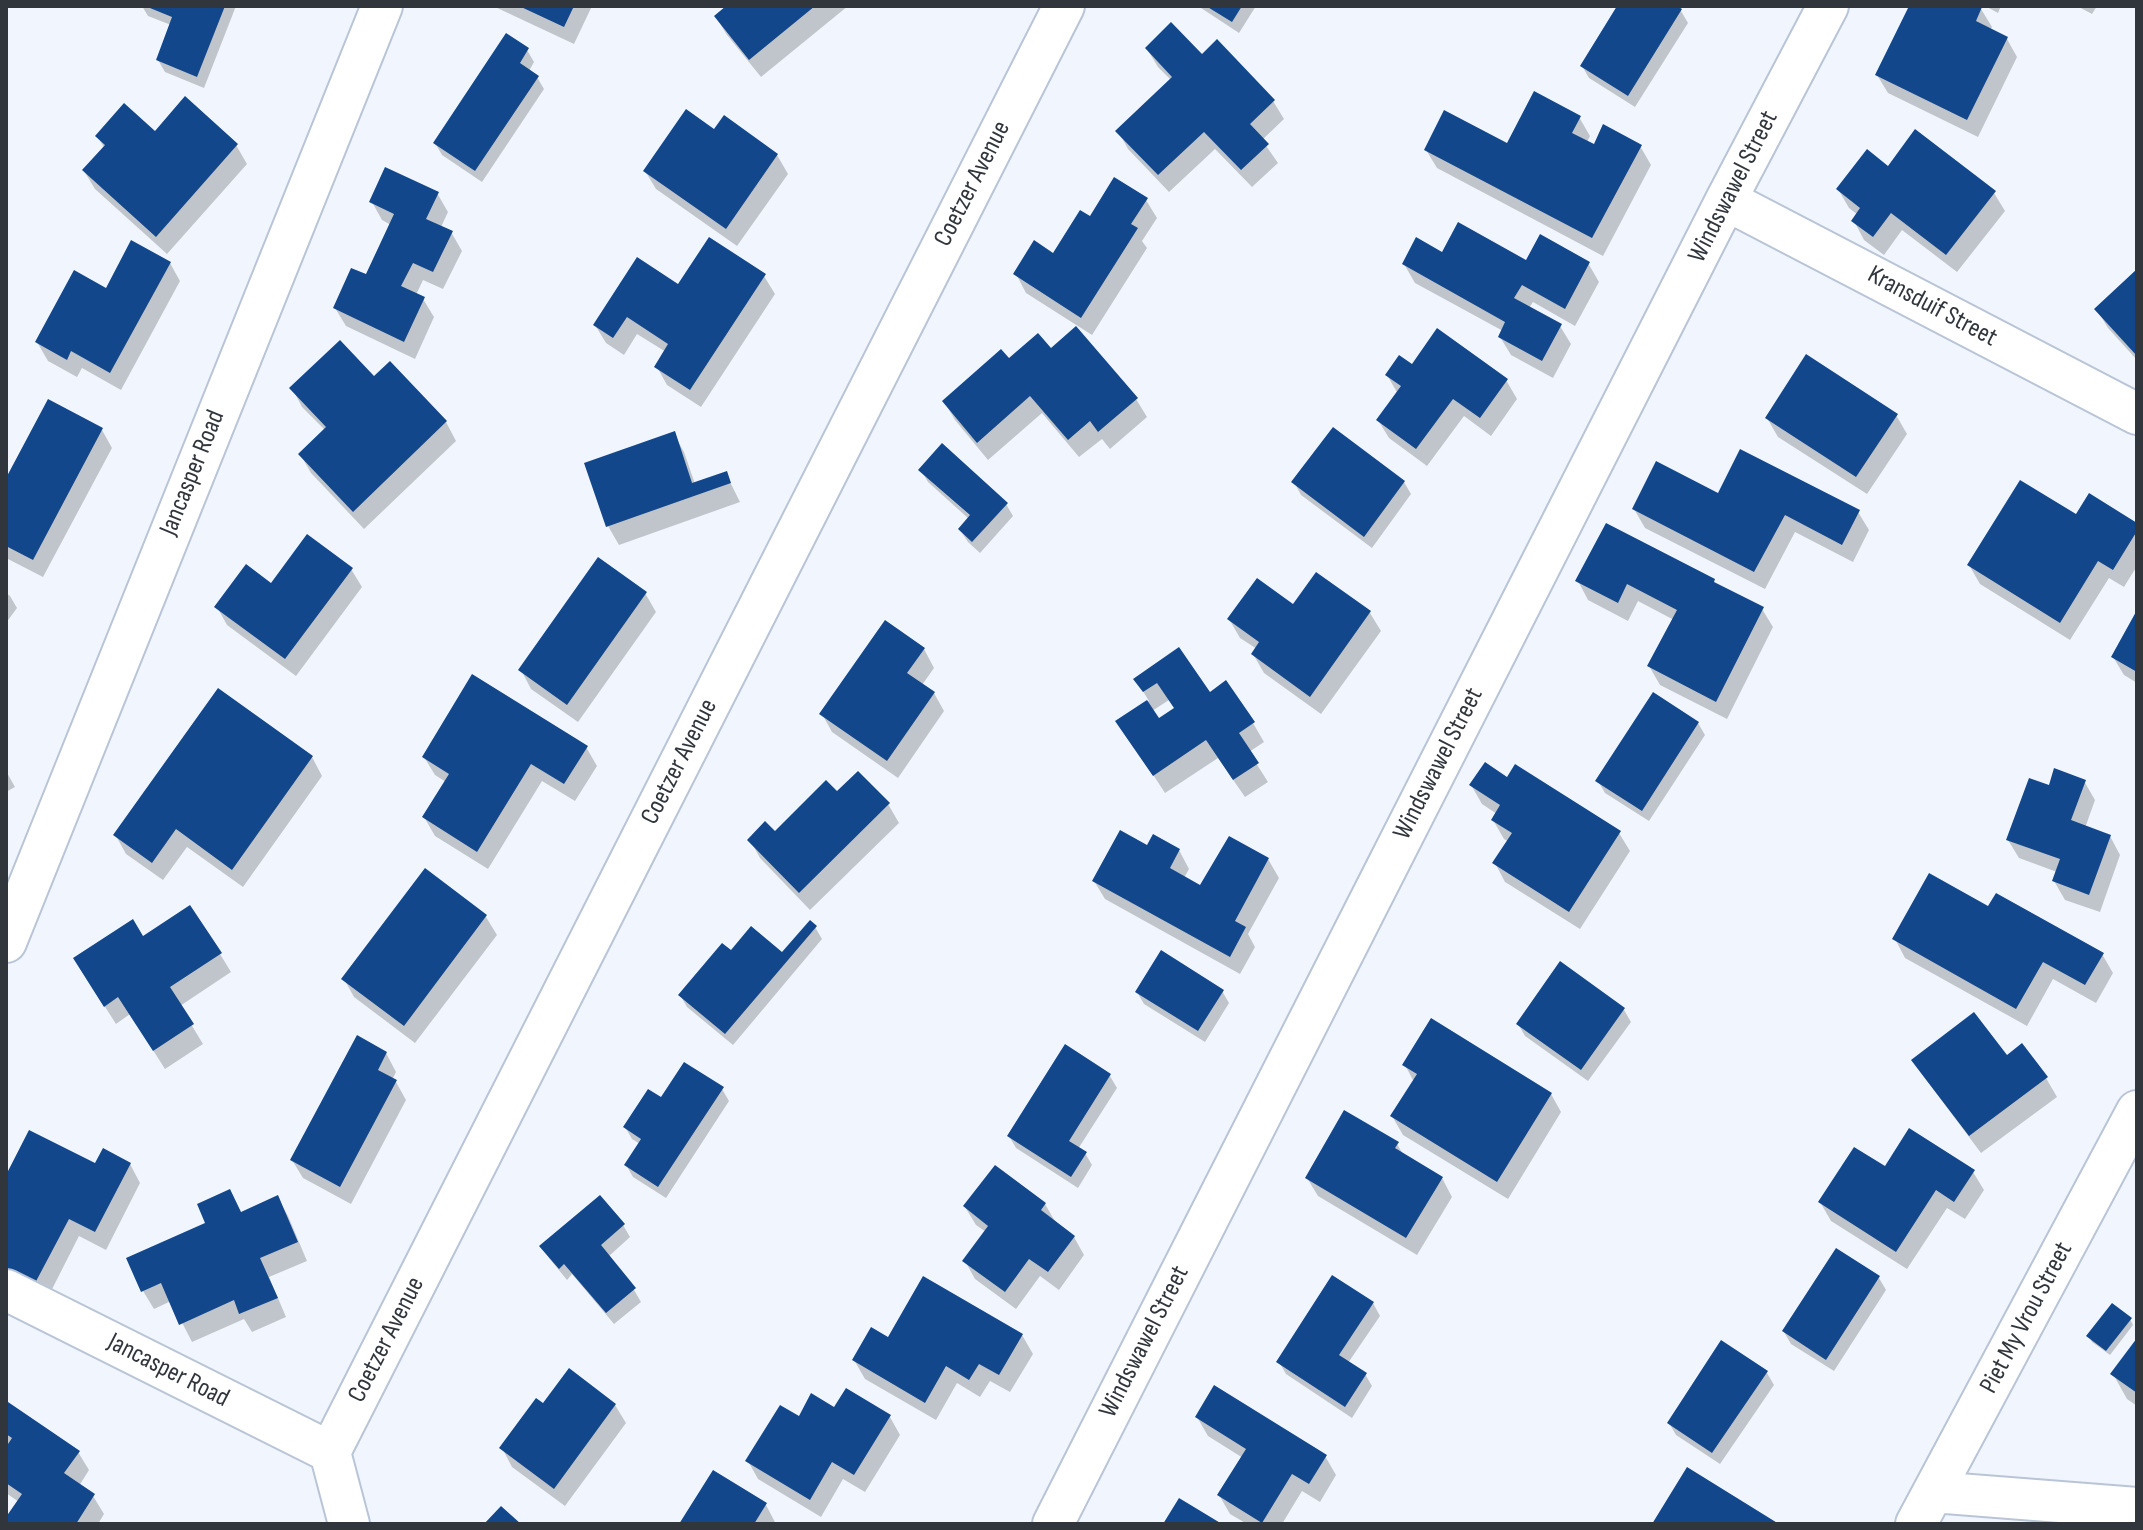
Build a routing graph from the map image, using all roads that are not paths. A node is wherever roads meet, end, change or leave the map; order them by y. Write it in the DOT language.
graph roads {
  1 [pos="382,6"];
  2 [pos="1064,6"];
  3 [pos="1828,6"];
  4 [pos="1726,200"];
  5 [pos="2137,414"];
  6 [pos="6,942"];
  7 [pos="2137,1111"];
  8 [pos="6,1290"];
  9 [pos="330,1452"];
  10 [pos="1925,1508"];
  11 [pos="2137,1508"];
  12 [pos="349,1524"];
  13 [pos="1053,1524"];
  1 -- 6 [label="street, Jancasper Road"];
  2 -- 9 [label="street, Coetzer Avenue"];
  3 -- 4 [label="street, Windswawel Street"];
  4 -- 5 [label="street, Kransduif Street"];
  4 -- 13 [label="street, Windswawel Street"];
  7 -- 10 [label="street, Piet My Vrou Street"];
  8 -- 9 [label="street, Jancasper Road"];
  9 -- 12 [label="street"];
  10 -- 11 [label="street"];
}
